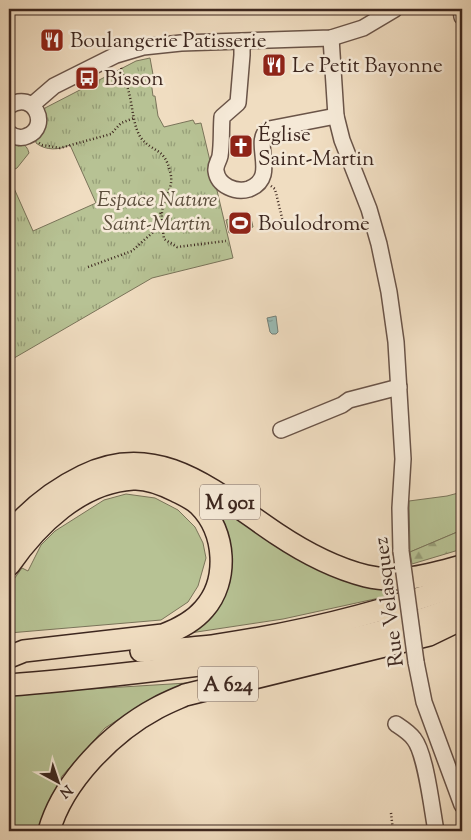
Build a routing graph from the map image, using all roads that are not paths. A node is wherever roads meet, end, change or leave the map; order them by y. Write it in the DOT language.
graph roads {
  1 [pos="396,9"];
  2 [pos="461,9"];
  3 [pos="462,17"];
  4 [pos="332,38"];
  5 [pos="242,41"];
  6 [pos="32,105"];
  7 [pos="9,106"];
  8 [pos="336,116"];
  9 [pos="9,133"];
  10 [pos="399,387"];
  11 [pos="281,430"];
  12 [pos="9,534"];
  13 [pos="9,565"];
  14 [pos="462,566"];
  15 [pos="462,584"];
  16 [pos="462,605"];
  17 [pos="462,619"];
  18 [pos="9,657"];
  19 [pos="9,662"];
  20 [pos="9,685"];
  21 [pos="396,724"];
  22 [pos="462,806"];
  23 [pos="49,831"];
  24 [pos="436,831"];
  1 -- 4 [label="street"];
  2 -- 3 [label="street"];
  4 -- 5 [label="street"];
  4 -- 8 [label="street, Rue Velasquez"];
  5 -- 6 [label="street"];
  5 -- 8 [label="street"];
  6 -- 7 [label="street"];
  6 -- 9 [label="street"];
  8 -- 10 [label="street, Rue Velasquez"];
  10 -- 11 [label="street"];
  10 -- 22 [label="street, Rue Velasquez, bridge"];
  12 -- 14 [label="highway, M 901"];
  13 -- 18 [label="highway, M 901"];
  15 -- 19 [label="highway, A 624"];
  16 -- 20 [label="highway, A 624"];
  17 -- 23 [label="highway, A 624"];
  21 -- 24 [label="street"];
}
